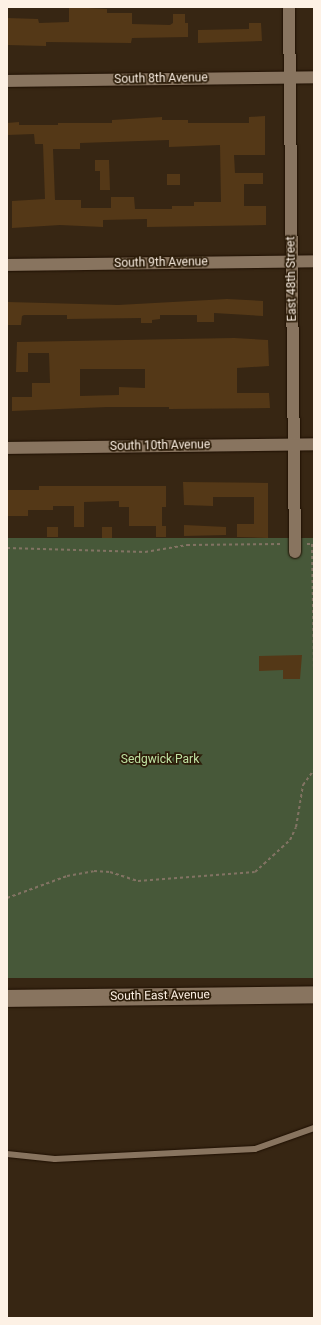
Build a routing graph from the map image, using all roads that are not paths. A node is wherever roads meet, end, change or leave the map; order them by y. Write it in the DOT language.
graph roads {
  1 [pos="289,7"];
  2 [pos="290,77"];
  3 [pos="314,77"];
  4 [pos="7,81"];
  5 [pos="292,261"];
  6 [pos="314,261"];
  7 [pos="7,265"];
  8 [pos="293,444"];
  9 [pos="314,444"];
  10 [pos="7,448"];
  11 [pos="295,548"];
  12 [pos="314,994"];
  13 [pos="7,998"];
  14 [pos="314,1128"];
  15 [pos="7,1154"];
  1 -- 2 [label="street, East 48th Street"];
  2 -- 3 [label="street, South 8th Avenue"];
  2 -- 4 [label="street, South 8th Avenue"];
  2 -- 5 [label="street, East 48th Street"];
  5 -- 6 [label="street, South 9th Avenue"];
  5 -- 7 [label="street, South 9th Avenue"];
  5 -- 8 [label="street, East 48th Street"];
  8 -- 9 [label="street, South 10th Avenue"];
  8 -- 10 [label="street, South 10th Avenue"];
  8 -- 11 [label="street, East 48th Street"];
  12 -- 13 [label="main road, South East Avenue"];
  14 -- 15 [label="lane"];
}
